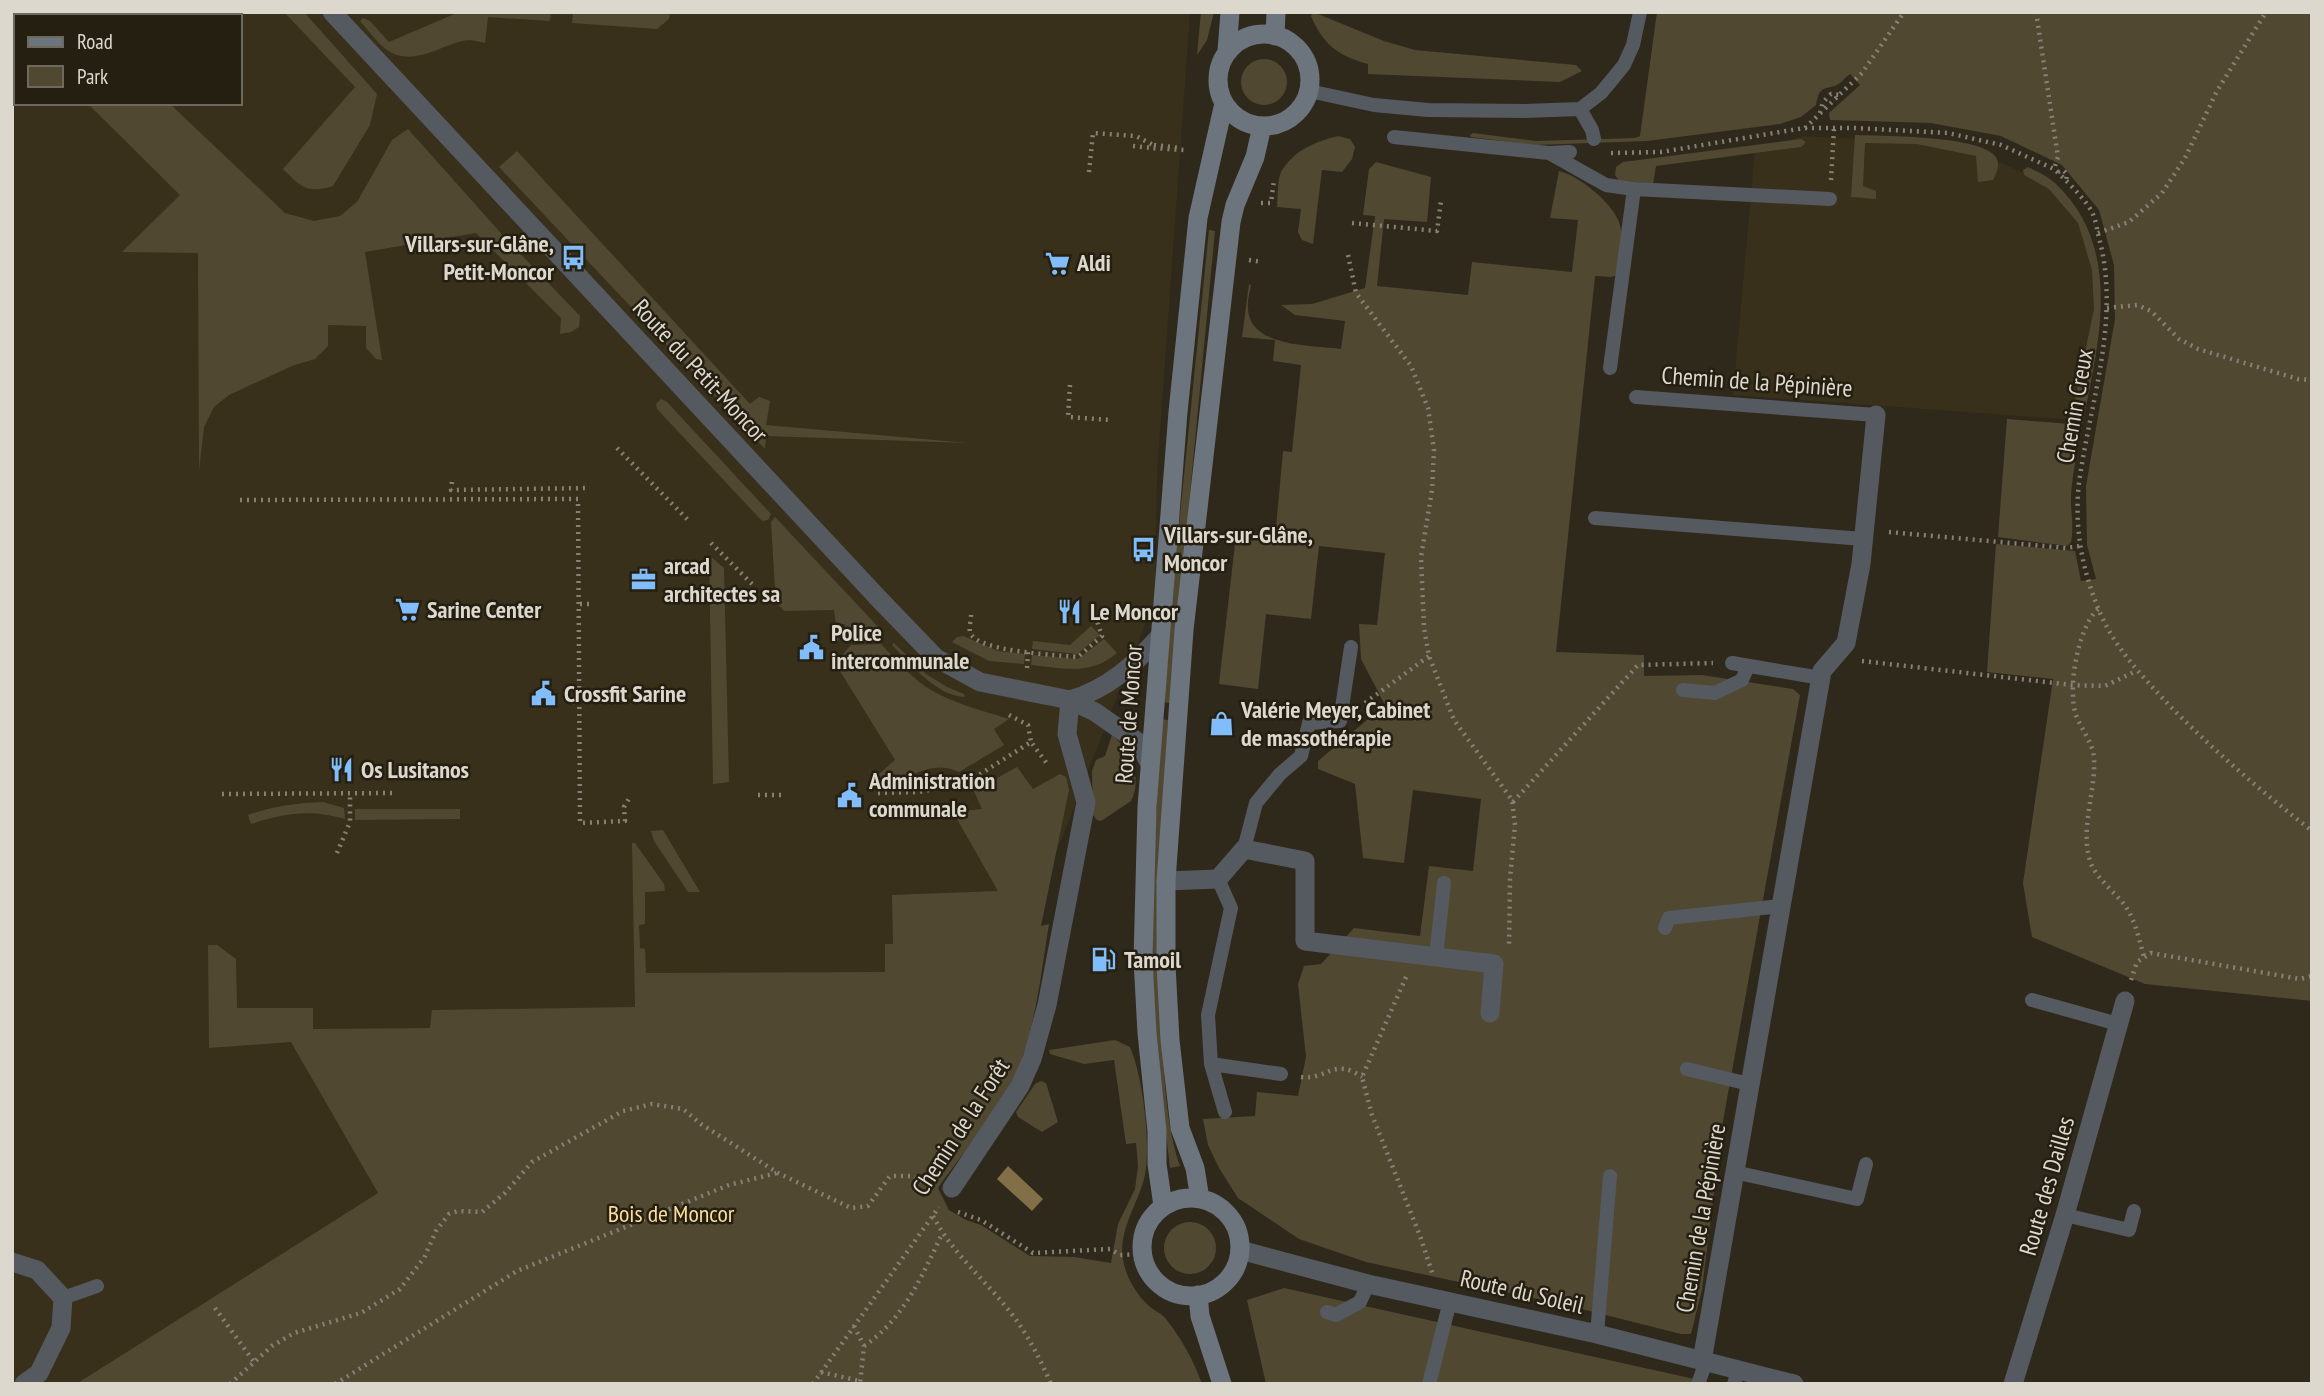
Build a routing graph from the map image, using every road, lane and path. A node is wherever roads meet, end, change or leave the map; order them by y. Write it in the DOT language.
graph roads {
  1 [pos="332,12"];
  2 [pos="1230,12"];
  3 [pos="1276,12"];
  4 [pos="1640,12"];
  5 [pos="1904,12"];
  6 [pos="2036,12"];
  7 [pos="2266,12"];
  8 [pos="1275,36"];
  9 [pos="1227,51"];
  10 [pos="1309,91"];
  11 [pos="1224,103"];
  12 [pos="1580,109"];
  13 [pos="1262,126"];
  14 [pos="1804,128"];
  15 [pos="1835,128"];
  16 [pos="1394,137"];
  17 [pos="1594,139"];
  18 [pos="1133,146"];
  19 [pos="1153,146"];
  20 [pos="1570,152"];
  21 [pos="1549,153"];
  22 [pos="2055,170"];
  23 [pos="1089,172"];
  24 [pos="1275,172"];
  25 [pos="1634,189"];
  26 [pos="1830,199"];
  27 [pos="1441,201"];
  28 [pos="1260,203"];
  29 [pos="1352,223"];
  30 [pos="2098,233"];
  31 [pos="1348,255"];
  32 [pos="1248,260"];
  33 [pos="1262,262"];
  34 [pos="2108,308"];
  35 [pos="1610,368"];
  36 [pos="2312,380"];
  37 [pos="1070,385"];
  38 [pos="1636,397"];
  39 [pos="1876,415"];
  40 [pos="1110,420"];
  41 [pos="617,448"];
  42 [pos="525,481"];
  43 [pos="452,482"];
  44 [pos="570,488"];
  45 [pos="590,488"];
  46 [pos="525,489"];
  47 [pos="240,500"];
  48 [pos="570,500"];
  49 [pos="1595,518"];
  50 [pos="688,520"];
  51 [pos="1864,534"];
  52 [pos="711,543"];
  53 [pos="2080,546"];
  54 [pos="755,587"];
  55 [pos="580,604"];
  56 [pos="591,604"];
  57 [pos="2098,609"];
  58 [pos="971,615"];
  59 [pos="1097,621"];
  60 [pos="1160,636"];
  61 [pos="1351,647"];
  62 [pos="1028,652"];
  63 [pos="1429,656"];
  64 [pos="1833,657"];
  65 [pos="1732,663"];
  66 [pos="1748,666"];
  67 [pos="1027,670"];
  68 [pos="2136,671"];
  69 [pos="1821,678"];
  70 [pos="2072,685"];
  71 [pos="1683,690"];
  72 [pos="1070,700"];
  73 [pos="573,702"];
  74 [pos="580,702"];
  75 [pos="1340,720"];
  76 [pos="1150,764"];
  77 [pos="1050,767"];
  78 [pos="350,793"];
  79 [pos="394,793"];
  80 [pos="878,793"];
  81 [pos="222,794"];
  82 [pos="783,794"];
  83 [pos="631,795"];
  84 [pos="758,795"];
  85 [pos="1512,802"];
  86 [pos="2312,831"];
  87 [pos="1244,849"];
  88 [pos="337,853"];
  89 [pos="1218,879"];
  90 [pos="1166,881"];
  91 [pos="1444,883"];
  92 [pos="1781,906"];
  93 [pos="1665,928"];
  94 [pos="1416,954"];
  95 [pos="1436,957"];
  96 [pos="2144,957"];
  97 [pos="1494,964"];
  98 [pos="2312,976"];
  99 [pos="2032,1000"];
  100 [pos="2125,1000"];
  101 [pos="1490,1013"];
  102 [pos="2118,1024"];
  103 [pos="1211,1064"];
  104 [pos="1687,1069"];
  105 [pos="1282,1074"];
  106 [pos="1362,1077"];
  107 [pos="1749,1084"];
  108 [pos="1225,1112"];
  109 [pos="1867,1164"];
  110 [pos="778,1172"];
  111 [pos="1734,1172"];
  112 [pos="1610,1175"];
  113 [pos="947,1196"];
  114 [pos="1200,1199"];
  115 [pos="1163,1206"];
  116 [pos="2134,1211"];
  117 [pos="2065,1215"];
  118 [pos="933,1216"];
  119 [pos="942,1234"];
  120 [pos="1240,1250"];
  121 [pos="1143,1254"];
  122 [pos="12,1262"];
  123 [pos="1368,1284"];
  124 [pos="97,1286"];
  125 [pos="1198,1295"];
  126 [pos="63,1298"];
  127 [pos="1445,1300"];
  128 [pos="215,1308"];
  129 [pos="1327,1312"];
  130 [pos="854,1326"];
  131 [pos="1597,1335"];
  132 [pos="864,1346"];
  133 [pos="1704,1361"];
  134 [pos="254,1362"];
  135 [pos="821,1372"];
  136 [pos="1736,1377"];
  137 [pos="860,1382"];
  138 [pos="24,1384"];
  139 [pos="230,1384"];
  140 [pos="335,1384"];
  141 [pos="813,1384"];
  142 [pos="1051,1384"];
  143 [pos="1223,1384"];
  144 [pos="1429,1384"];
  145 [pos="1698,1384"];
  146 [pos="1794,1384"];
  147 [pos="2013,1384"];
  1 -- 72 [label="street, Route du Petit-Moncor"];
  2 -- 9 [label="main road"];
  3 -- 8 [label="main road"];
  4 -- 12 [label="lane"];
  5 -- 14 [label="path"];
  6 -- 22 [label="path"];
  7 -- 30 [label="path"];
  8 -- 9 [label="main road"];
  8 -- 10 [label="main road"];
  9 -- 11 [label="main road"];
  10 -- 12 [label="lane"];
  10 -- 13 [label="main road"];
  11 -- 13 [label="main road"];
  11 -- 60 [label="main road, Route de Moncor"];
  12 -- 17 [label="lane"];
  13 -- 90 [label="main road, Route de Moncor"];
  14 -- 15 [label="path, Chemin Creux"];
  14 -- 20 [label="path, Chemin Creux"];
  15 -- 22 [label="path, Chemin Creux"];
  15 -- 26 [label="path"];
  16 -- 21 [label="lane"];
  18 -- 19 [label="path"];
  19 -- 19 [label="path"];
  19 -- 23 [label="path"];
  20 -- 21 [label="lane"];
  21 -- 25 [label="lane"];
  22 -- 30 [label="path, Chemin Creux"];
  24 -- 28 [label="path"];
  25 -- 26 [label="lane"];
  25 -- 35 [label="lane"];
  27 -- 29 [label="path"];
  30 -- 34 [label="path, Chemin Creux"];
  31 -- 63 [label="path"];
  32 -- 33 [label="path"];
  34 -- 36 [label="path"];
  34 -- 53 [label="path, Chemin Creux"];
  37 -- 40 [label="path"];
  38 -- 39 [label="lane, Chemin de la Pépinière"];
  39 -- 51 [label="street, Chemin de la Pépinière"];
  41 -- 50 [label="path"];
  42 -- 46 [label="path"];
  43 -- 46 [label="path"];
  44 -- 45 [label="path"];
  44 -- 46 [label="path"];
  44 -- 48 [label="path"];
  47 -- 48 [label="path"];
  48 -- 55 [label="path"];
  49 -- 51 [label="lane"];
  51 -- 53 [label="path"];
  51 -- 64 [label="street, Chemin de la Pépinière"];
  52 -- 54 [label="path"];
  53 -- 57 [label="path, Chemin Creux"];
  55 -- 56 [label="path"];
  55 -- 74 [label="path"];
  57 -- 68 [label="path, Chemin Creux"];
  57 -- 70 [label="path"];
  58 -- 62 [label="path"];
  59 -- 62 [label="path"];
  60 -- 72 [label="street"];
  60 -- 76 [label="main road, Route de Moncor"];
  61 -- 75 [label="lane"];
  62 -- 67 [label="path"];
  63 -- 75 [label="path"];
  63 -- 85 [label="path"];
  64 -- 69 [label="street, Chemin de la Pépinière"];
  64 -- 70 [label="path"];
  65 -- 66 [label="lane"];
  65 -- 85 [label="path"];
  66 -- 69 [label="lane"];
  66 -- 71 [label="lane"];
  68 -- 70 [label="path"];
  68 -- 86 [label="path, Chemin Creux"];
  69 -- 92 [label="street, Chemin de la Pépinière"];
  70 -- 96 [label="path"];
  72 -- 76 [label="street, Route du Petit-Moncor"];
  72 -- 113 [label="street, Chemin de la Forêt"];
  73 -- 74 [label="path"];
  74 -- 83 [label="path"];
  75 -- 87 [label="lane"];
  76 -- 115 [label="main road, Route de Moncor"];
  77 -- 80 [label="path"];
  78 -- 79 [label="path"];
  78 -- 81 [label="path"];
  78 -- 88 [label="path"];
  82 -- 84 [label="path"];
  85 -- 97 [label="path"];
  87 -- 89 [label="street"];
  87 -- 94 [label="street"];
  89 -- 90 [label="street"];
  89 -- 103 [label="lane"];
  90 -- 114 [label="main road, Route de Moncor"];
  91 -- 95 [label="lane"];
  92 -- 93 [label="lane"];
  92 -- 107 [label="street, Chemin de la Pépinière"];
  94 -- 95 [label="street"];
  94 -- 106 [label="path"];
  95 -- 97 [label="street"];
  96 -- 98 [label="path"];
  96 -- 100 [label="path"];
  97 -- 101 [label="street"];
  99 -- 102 [label="lane"];
  100 -- 102 [label="street, Route des Dailles"];
  102 -- 117 [label="street, Route des Dailles"];
  103 -- 105 [label="lane"];
  103 -- 108 [label="lane"];
  104 -- 107 [label="lane"];
  105 -- 106 [label="path"];
  106 -- 127 [label="path"];
  107 -- 111 [label="street, Chemin de la Pépinière"];
  109 -- 111 [label="lane"];
  110 -- 113 [label="path"];
  110 -- 134 [label="path"];
  110 -- 140 [label="path"];
  111 -- 133 [label="street, Chemin de la Pépinière"];
  112 -- 131 [label="lane"];
  113 -- 118 [label="path, Chemin de la Forêt"];
  113 -- 121 [label="path"];
  114 -- 115 [label="main road"];
  114 -- 120 [label="main road"];
  115 -- 121 [label="main road"];
  116 -- 117 [label="lane"];
  117 -- 147 [label="street, Route des Dailles"];
  118 -- 119 [label="path"];
  118 -- 130 [label="path, Chemin de la Forêt"];
  119 -- 132 [label="path"];
  119 -- 142 [label="path"];
  120 -- 123 [label="street, Route du Soleil"];
  120 -- 125 [label="main road"];
  121 -- 125 [label="main road"];
  122 -- 126 [label="street"];
  123 -- 127 [label="street, Route du Soleil"];
  123 -- 129 [label="lane"];
  124 -- 126 [label="lane"];
  125 -- 143 [label="main road"];
  126 -- 138 [label="street"];
  127 -- 131 [label="street, Route du Soleil"];
  127 -- 144 [label="lane"];
  128 -- 134 [label="path"];
  130 -- 132 [label="path"];
  130 -- 135 [label="path, Chemin de la Forêt"];
  131 -- 133 [label="street, Route du Soleil"];
  132 -- 137 [label="path"];
  133 -- 136 [label="street, Route du Soleil"];
  133 -- 145 [label="lane"];
  134 -- 139 [label="path"];
  135 -- 137 [label="path"];
  135 -- 141 [label="path, Chemin de la Forêt"];
  136 -- 146 [label="street, Route du Soleil"];
}
